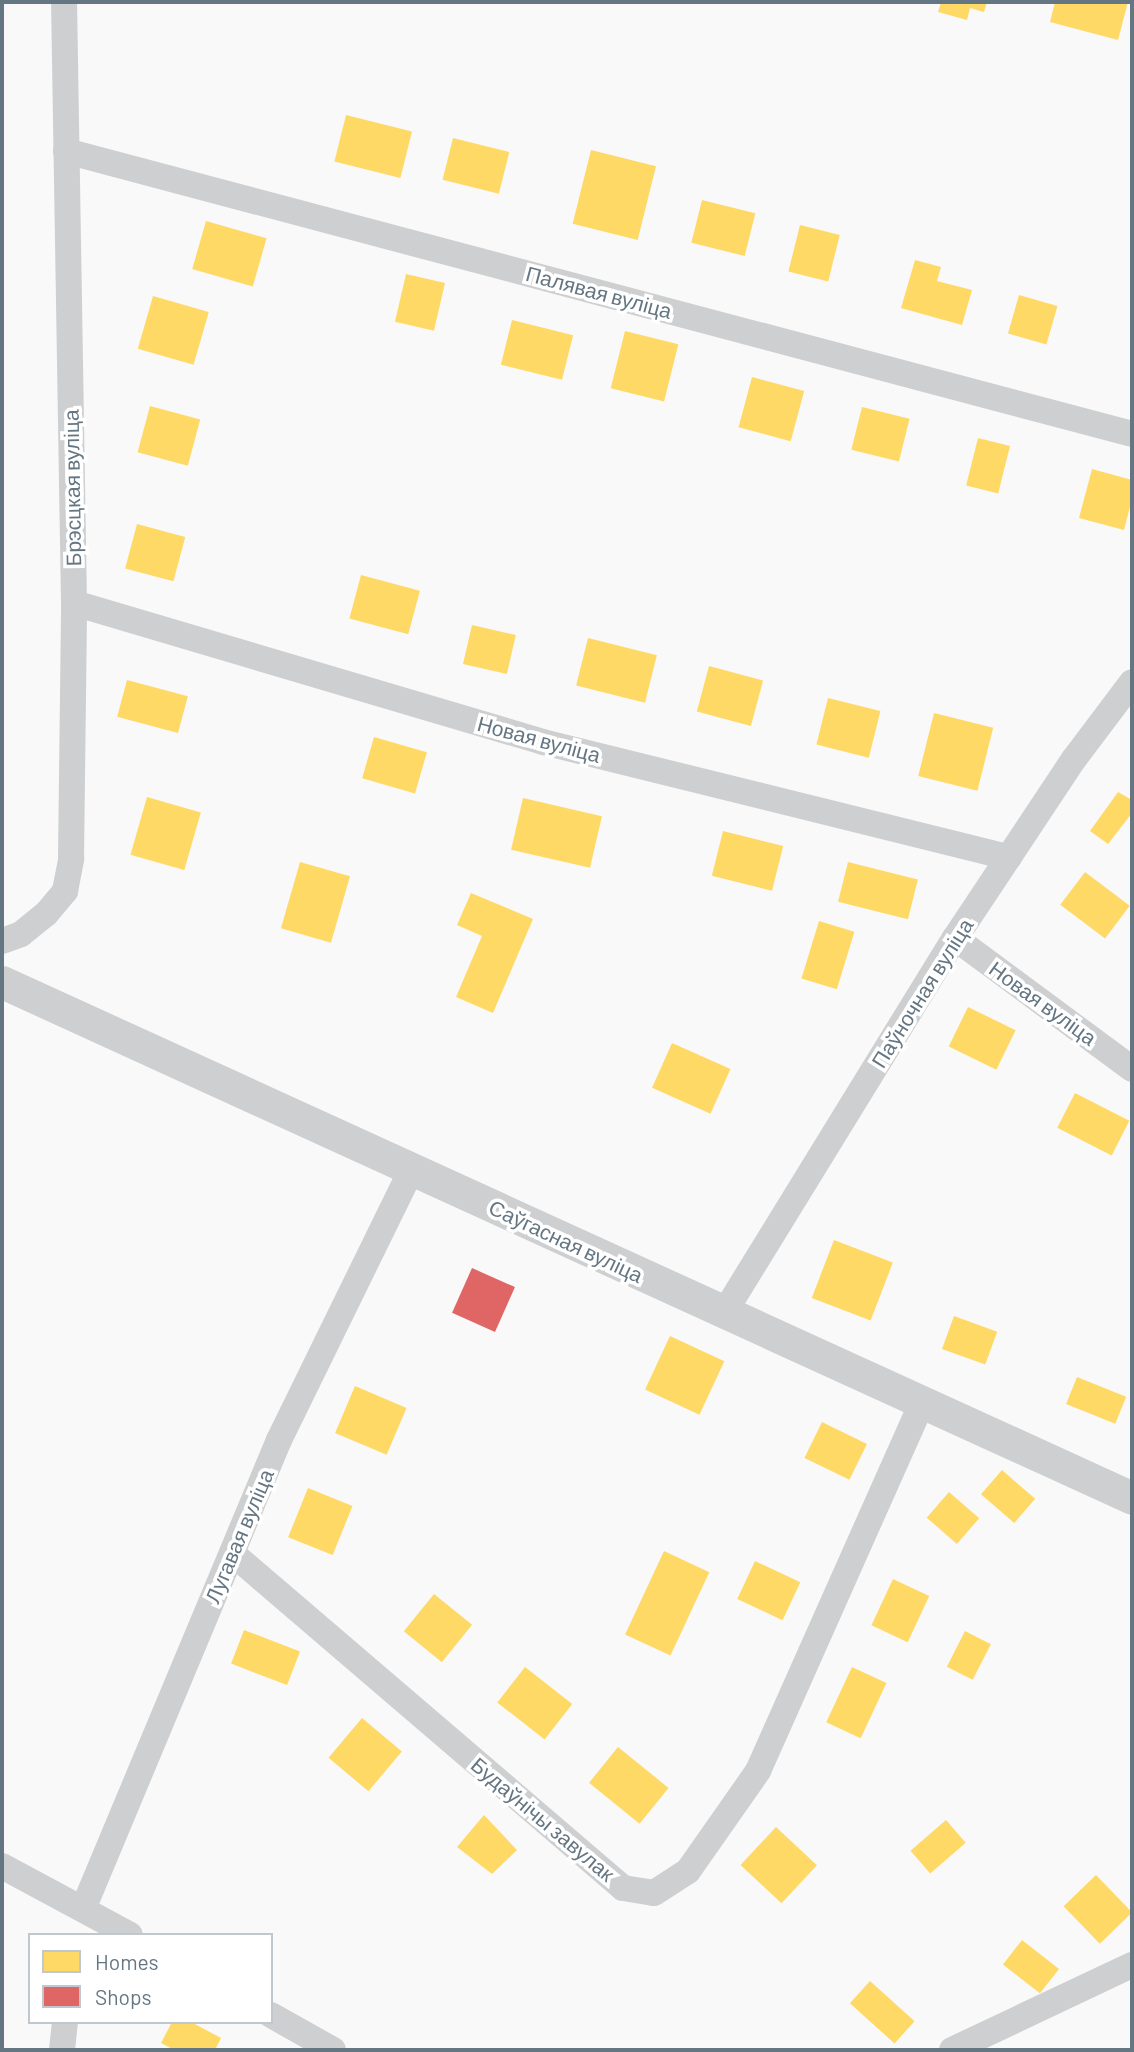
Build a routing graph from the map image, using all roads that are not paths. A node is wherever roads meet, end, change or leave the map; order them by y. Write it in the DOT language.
graph roads {
  1 [pos="64,2"];
  2 [pos="66,151"];
  3 [pos="1132,433"];
  4 [pos="74,603"];
  5 [pos="1132,682"];
  6 [pos="1009,857"];
  7 [pos="955,938"];
  8 [pos="2,941"];
  9 [pos="2,982"];
  10 [pos="1132,1069"];
  11 [pos="411,1170"];
  12 [pos="724,1314"];
  13 [pos="922,1403"];
  14 [pos="1132,1497"];
  15 [pos="232,1553"];
  16 [pos="2,1866"];
  17 [pos="92,1921"];
  18 [pos="125,1933"];
  19 [pos="1132,1965"];
  20 [pos="273,2016"];
  21 [pos="65,2024"];
  22 [pos="62,2050"];
  23 [pos="333,2050"];
  24 [pos="953,2050"];
  1 -- 2 [label="street, Брэсцкая вуліца"];
  2 -- 3 [label="street, Палявая вуліца"];
  2 -- 4 [label="street, Брэсцкая вуліца"];
  4 -- 6 [label="street, Новая вуліца"];
  4 -- 8 [label="street, Брэсцкая вуліца"];
  5 -- 6 [label="street, Паўночная вуліца"];
  6 -- 7 [label="street, Паўночная вуліца"];
  7 -- 10 [label="street, Новая вуліца"];
  7 -- 12 [label="street, Паўночная вуліца"];
  9 -- 11 [label="street, Саўгасная вуліца"];
  11 -- 12 [label="street, Саўгасная вуліца"];
  11 -- 15 [label="street, Лугавая вуліца"];
  12 -- 13 [label="street, Саўгасная вуліца"];
  13 -- 14 [label="street, Саўгасная вуліца"];
  13 -- 15 [label="street, Будаўнічы завулак"];
  15 -- 17 [label="street, Лугавая вуліца"];
  16 -- 17 [label="street"];
  17 -- 18 [label="street"];
  19 -- 24 [label="street"];
  20 -- 23 [label="street"];
  21 -- 22 [label="street"];
}
